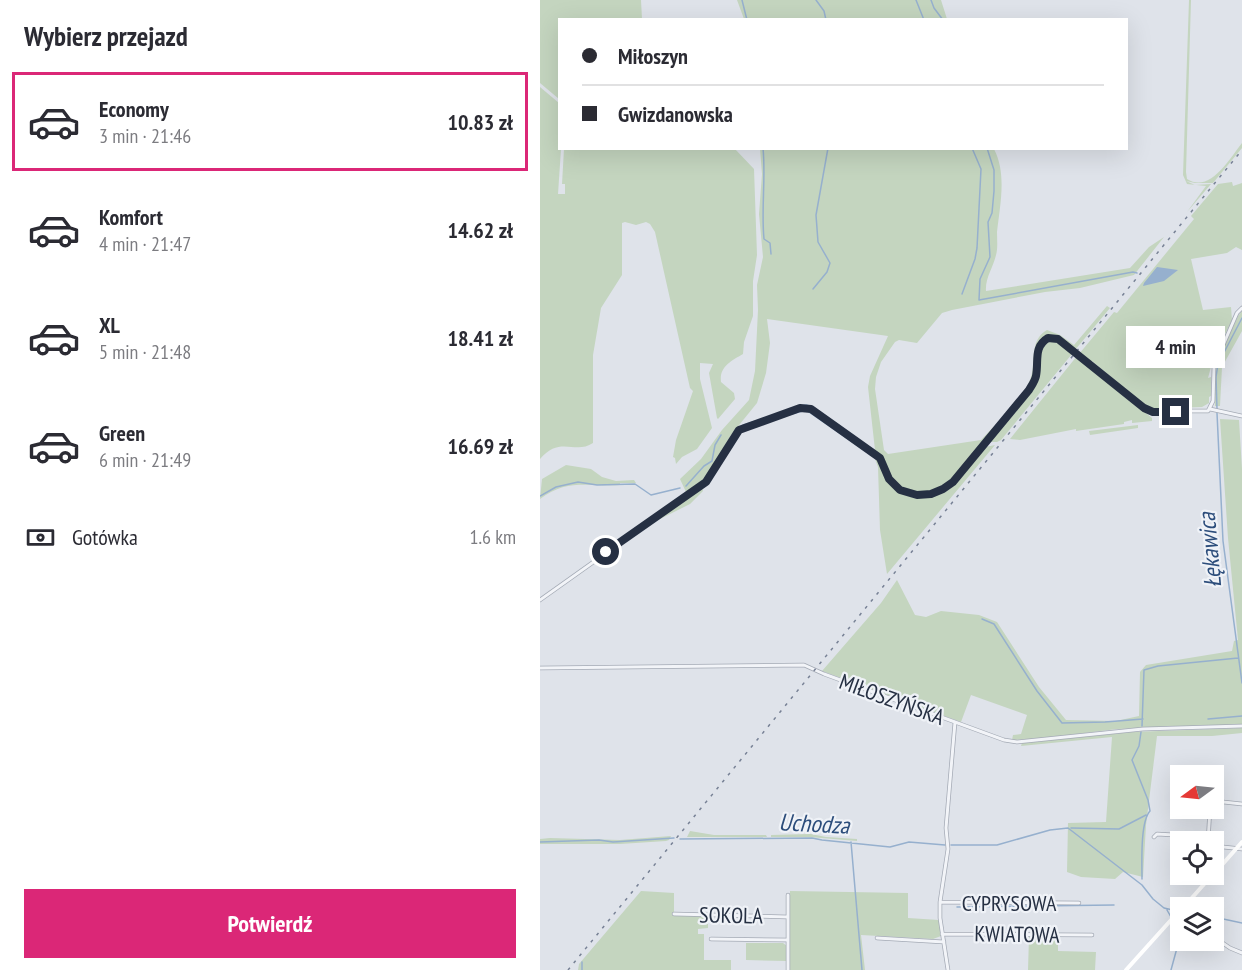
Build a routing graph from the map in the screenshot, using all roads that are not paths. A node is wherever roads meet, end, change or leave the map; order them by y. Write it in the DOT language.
graph roads {
  1 [pos="1242,308"];
  2 [pos="1210,409"];
  3 [pos="1242,416"];
  4 [pos="540,600"];
  5 [pos="540,668"];
  6 [pos="955,722"];
  7 [pos="1242,726"];
  8 [pos="1224,802"];
  9 [pos="1242,804"];
  10 [pos="1170,835"];
  11 [pos="1154,837"];
  12 [pos="1242,842"];
  13 [pos="1224,847"];
  14 [pos="1239,848"];
  15 [pos="1224,863"];
  16 [pos="1203,885"];
  17 [pos="788,895"];
  18 [pos="1193,897"];
  19 [pos="940,902"];
  20 [pos="1078,903"];
  21 [pos="674,914"];
  22 [pos="788,917"];
  23 [pos="1170,922"];
  24 [pos="942,934"];
  25 [pos="1092,936"];
  26 [pos="877,938"];
  27 [pos="711,939"];
  28 [pos="788,940"];
  29 [pos="944,942"];
  30 [pos="1224,944"];
  31 [pos="1242,953"];
  32 [pos="788,970"];
  33 [pos="948,970"];
  34 [pos="1126,970"];
  1 -- 2 [label="street"];
  2 -- 3 [label="street"];
  2 -- 4 [label="street"];
  5 -- 6 [label="street, MIŁOSZYŃSKA"];
  6 -- 7 [label="street, MIŁOSZYŃSKA"];
  6 -- 19 [label="street"];
  8 -- 9 [label="street"];
  10 -- 11 [label="street"];
  12 -- 14 [label="street"];
  13 -- 14 [label="street"];
  14 -- 15 [label="street"];
  16 -- 18 [label="street"];
  17 -- 22 [label="street"];
  19 -- 20 [label="street, CYPRYSOWA"];
  19 -- 24 [label="street"];
  21 -- 22 [label="street, SOKOLA"];
  22 -- 28 [label="street"];
  23 -- 34 [label="street"];
  24 -- 25 [label="street, KWIATOWA"];
  24 -- 29 [label="street"];
  26 -- 29 [label="street"];
  27 -- 28 [label="street"];
  28 -- 32 [label="street"];
  29 -- 33 [label="street"];
  30 -- 31 [label="street"];
}
